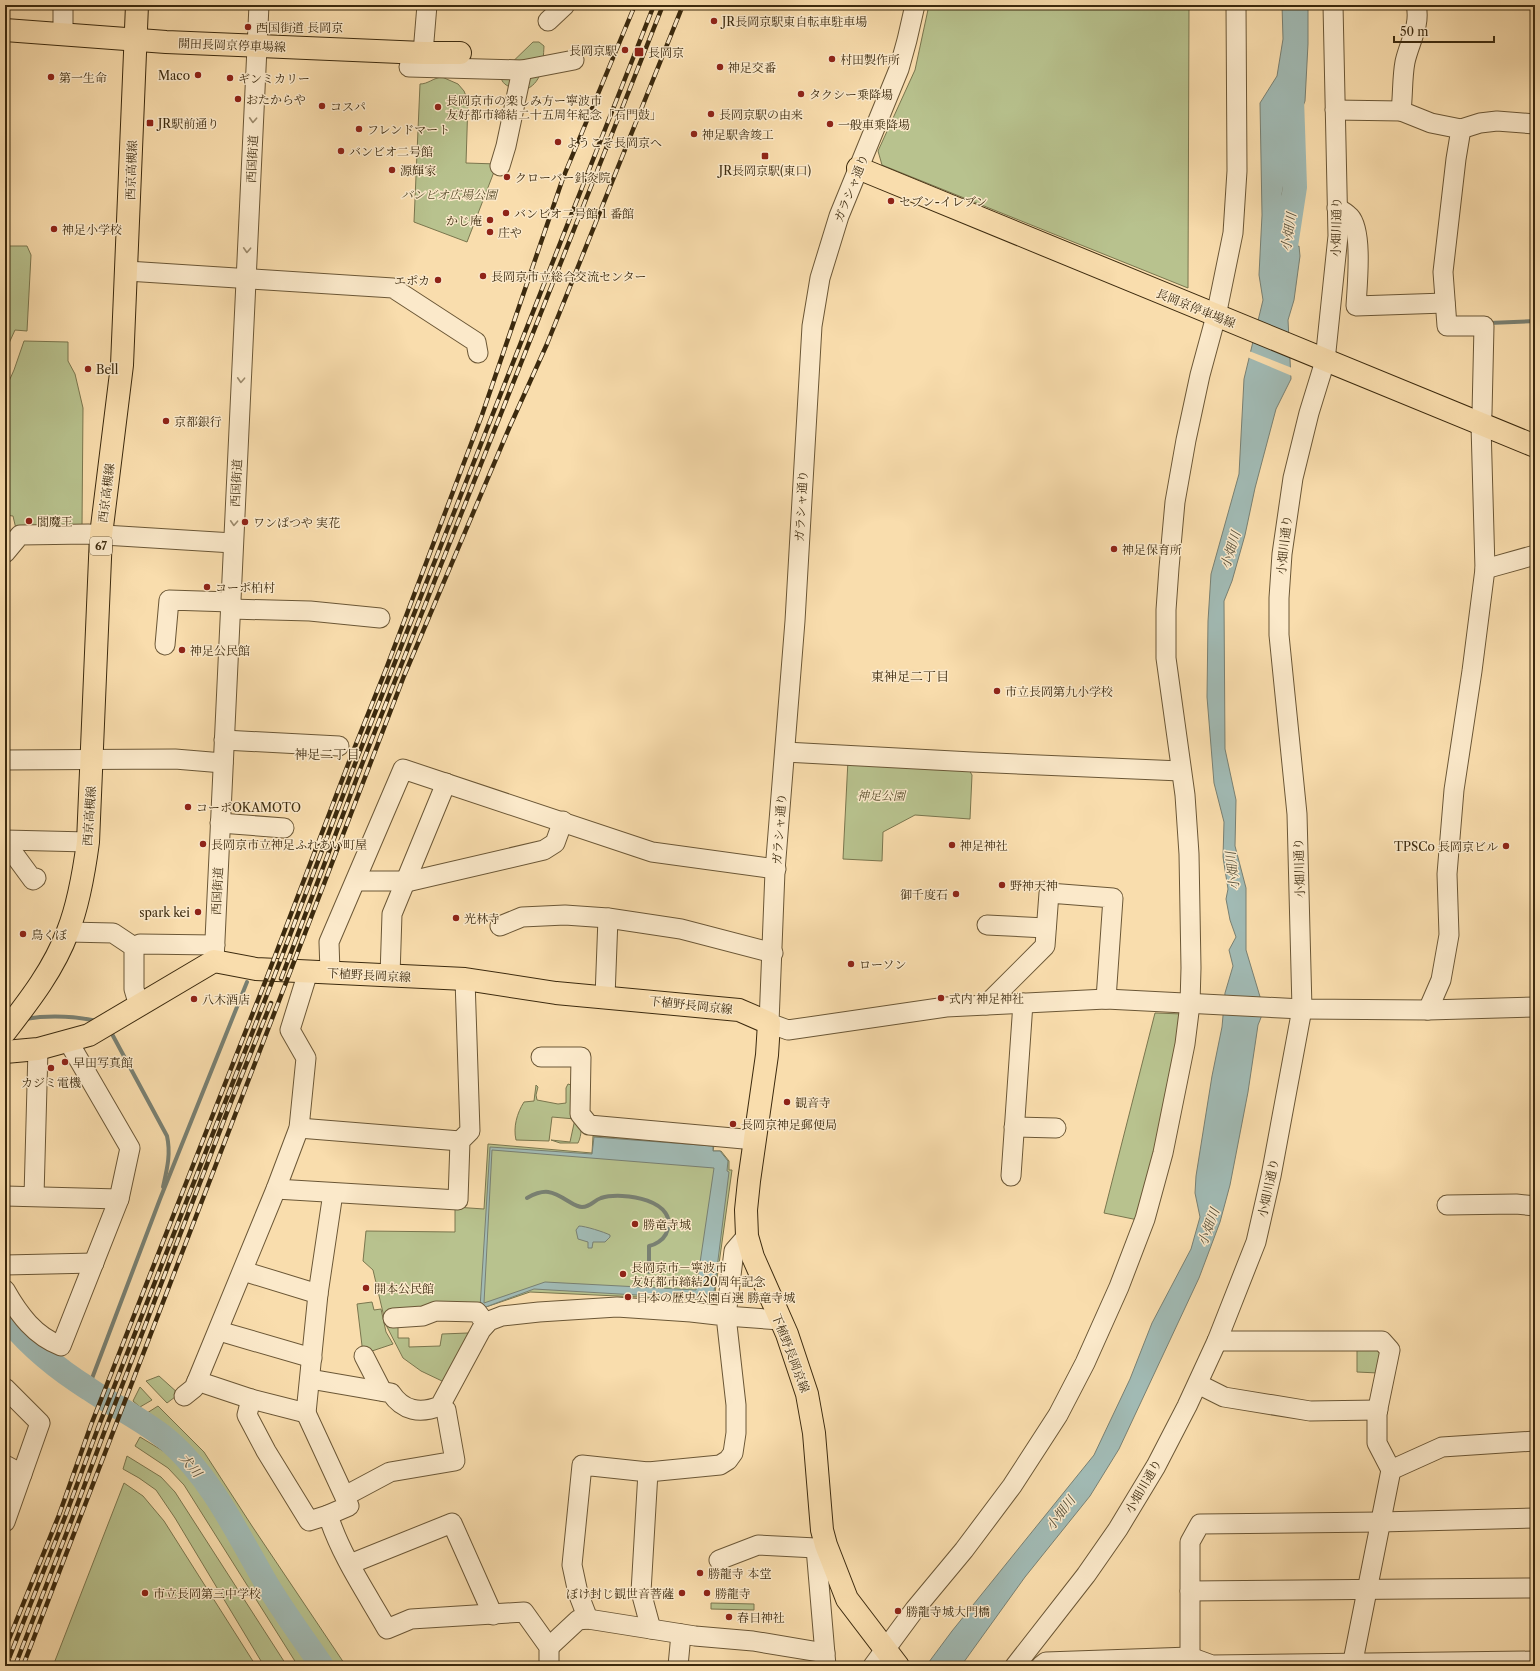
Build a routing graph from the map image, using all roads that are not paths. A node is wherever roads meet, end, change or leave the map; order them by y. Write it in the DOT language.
graph roads {
  1 [pos="63,5"];
  2 [pos="137,5"];
  3 [pos="259,5"];
  4 [pos="427,5"];
  5 [pos="565,5"];
  6 [pos="915,5"];
  7 [pos="1236,5"];
  8 [pos="1333,5"];
  9 [pos="1416,5"];
  10 [pos="548,21"];
  11 [pos="5,30"];
  12 [pos="63,34"];
  13 [pos="136,40"];
  14 [pos="257,46"];
  15 [pos="460,53"];
  16 [pos="416,60"];
  17 [pos="574,60"];
  18 [pos="522,70"];
  19 [pos="1335,110"];
  20 [pos="1401,111"];
  21 [pos="1535,124"];
  22 [pos="1461,129"];
  23 [pos="500,166"];
  24 [pos="858,168"];
  25 [pos="1337,208"];
  26 [pos="127,271"];
  27 [pos="246,279"];
  28 [pos="1445,303"];
  29 [pos="1219,317"];
  30 [pos="478,353"];
  31 [pos="1320,359"];
  32 [pos="1481,425"];
  33 [pos="1535,446"];
  34 [pos="101,535"];
  35 [pos="233,543"];
  36 [pos="5,553"];
  37 [pos="1535,555"];
  38 [pos="1485,569"];
  39 [pos="231,605"];
  40 [pos="380,618"];
  41 [pos="165,644"];
  42 [pos="224,740"];
  43 [pos="339,746"];
  44 [pos="785,752"];
  45 [pos="5,760"];
  46 [pos="92,760"];
  47 [pos="223,763"];
  48 [pos="1181,771"];
  49 [pos="446,783"];
  50 [pos="563,821"];
  51 [pos="220,823"];
  52 [pos="284,828"];
  53 [pos="5,841"];
  54 [pos="88,842"];
  55 [pos="776,869"];
  56 [pos="36,878"];
  57 [pos="356,881"];
  58 [pos="406,881"];
  59 [pos="608,918"];
  60 [pos="988,925"];
  61 [pos="500,926"];
  62 [pos="1046,928"];
  63 [pos="68,932"];
  64 [pos="134,947"];
  65 [pos="214,953"];
  66 [pos="773,953"];
  67 [pos="308,972"];
  68 [pos="330,972"];
  69 [pos="390,976"];
  70 [pos="465,979"];
  71 [pos="605,997"];
  72 [pos="1106,999"];
  73 [pos="1023,1003"];
  74 [pos="1193,1004"];
  75 [pos="986,1005"];
  76 [pos="139,1006"];
  77 [pos="1535,1007"];
  78 [pos="1293,1009"];
  79 [pos="1428,1010"];
  80 [pos="769,1023"];
  81 [pos="5,1032"];
  82 [pos="68,1042"];
  83 [pos="38,1049"];
  84 [pos="5,1052"];
  85 [pos="540,1057"];
  86 [pos="1014,1127"];
  87 [pos="299,1128"];
  88 [pos="1056,1128"];
  89 [pos="755,1140"];
  90 [pos="460,1141"];
  91 [pos="1011,1176"];
  92 [pos="276,1189"];
  93 [pos="333,1192"];
  94 [pos="5,1196"];
  95 [pos="34,1196"];
  96 [pos="119,1199"];
  97 [pos="1447,1205"];
  98 [pos="1535,1206"];
  99 [pos="747,1236"];
  100 [pos="94,1263"];
  101 [pos="5,1265"];
  102 [pos="243,1271"];
  103 [pos="5,1290"];
  104 [pos="318,1294"];
  105 [pos="726,1316"];
  106 [pos="393,1318"];
  107 [pos="780,1320"];
  108 [pos="486,1324"];
  109 [pos="219,1331"];
  110 [pos="1218,1341"];
  111 [pos="364,1356"];
  112 [pos="312,1358"];
  113 [pos="310,1379"];
  114 [pos="197,1381"];
  115 [pos="1198,1384"];
  116 [pos="5,1388"];
  117 [pos="382,1391"];
  118 [pos="184,1396"];
  119 [pos="251,1399"];
  120 [pos="440,1406"];
  121 [pos="1378,1410"];
  122 [pos="306,1414"];
  123 [pos="1535,1441"];
  124 [pos="5,1465"];
  125 [pos="1391,1470"];
  126 [pos="648,1472"];
  127 [pos="22,1474"];
  128 [pos="345,1496"];
  129 [pos="328,1515"];
  130 [pos="1535,1518"];
  131 [pos="5,1522"];
  132 [pos="1380,1522"];
  133 [pos="821,1547"];
  134 [pos="719,1560"];
  135 [pos="350,1564"];
  136 [pos="1535,1588"];
  137 [pos="1367,1590"];
  138 [pos="1190,1591"];
  139 [pos="493,1615"];
  140 [pos="588,1619"];
  141 [pos="651,1629"];
  142 [pos="681,1634"];
  143 [pos="549,1647"];
  144 [pos="1190,1657"];
  145 [pos="825,1659"];
  146 [pos="887,1659"];
  147 [pos="1535,1661"];
  148 [pos="1352,1664"];
  149 [pos="549,1666"];
  150 [pos="678,1666"];
  151 [pos="1015,1666"];
  152 [pos="1041,1666"];
  1 -- 12 [label="street"];
  2 -- 13 [label="main road, 西京高槻線 / 67"];
  3 -- 14 [label="street, 西国街道"];
  4 -- 16 [label="street"];
  5 -- 10 [label="street"];
  6 -- 24 [label="street, ガラシャ通り"];
  7 -- 29 [label="street"];
  8 -- 19 [label="street, 小畑川通り"];
  9 -- 20 [label="street"];
  11 -- 12 [label="main road, 開田長岡京停車場線"];
  12 -- 13 [label="main road, 開田長岡京停車場線"];
  13 -- 14 [label="main road, 開田長岡京停車場線"];
  13 -- 26 [label="main road, 西京高槻線 / 67"];
  14 -- 16 [label="main road, 開田長岡京停車場線"];
  14 -- 27 [label="street, 西国街道, one-way"];
  15 -- 16 [label="main road, 開田長岡京停車場線"];
  16 -- 18 [label="street"];
  17 -- 18 [label="street"];
  18 -- 23 [label="street"];
  19 -- 20 [label="street"];
  19 -- 25 [label="street, 小畑川通り"];
  20 -- 22 [label="street"];
  21 -- 22 [label="street"];
  22 -- 28 [label="street"];
  24 -- 29 [label="main road, 長岡京停車場線"];
  24 -- 44 [label="street, ガラシャ通り"];
  25 -- 28 [label="street"];
  25 -- 31 [label="street, 小畑川通り"];
  26 -- 27 [label="street"];
  26 -- 34 [label="main road, 西京高槻線 / 67"];
  27 -- 30 [label="street"];
  27 -- 35 [label="street, 西国街道, one-way"];
  28 -- 32 [label="street"];
  29 -- 31 [label="main road, 長岡京停車場線"];
  29 -- 48 [label="street"];
  31 -- 32 [label="main road, 長岡京停車場線"];
  31 -- 78 [label="street, 小畑川通り"];
  32 -- 33 [label="main road, 長岡京停車場線"];
  32 -- 38 [label="street"];
  34 -- 35 [label="street"];
  34 -- 36 [label="street"];
  34 -- 46 [label="main road, 西京高槻線 / 67"];
  35 -- 39 [label="street, 西国街道"];
  37 -- 38 [label="street"];
  38 -- 79 [label="street"];
  39 -- 40 [label="street"];
  39 -- 41 [label="street"];
  39 -- 42 [label="street, 西国街道"];
  42 -- 43 [label="street"];
  42 -- 47 [label="street, 西国街道"];
  44 -- 48 [label="street"];
  44 -- 55 [label="street, ガラシャ通り"];
  45 -- 46 [label="street"];
  46 -- 47 [label="street"];
  46 -- 54 [label="main road, 西京高槻線 / 67"];
  47 -- 51 [label="street, 西国街道"];
  48 -- 74 [label="street"];
  49 -- 50 [label="street"];
  49 -- 57 [label="street"];
  49 -- 58 [label="street"];
  50 -- 55 [label="street"];
  50 -- 58 [label="street"];
  51 -- 52 [label="street"];
  51 -- 65 [label="street, 西国街道"];
  53 -- 54 [label="street"];
  53 -- 56 [label="street"];
  54 -- 63 [label="main road, 西京高槻線 / 67"];
  55 -- 66 [label="street, ガラシャ通り"];
  57 -- 58 [label="street"];
  57 -- 68 [label="street"];
  58 -- 69 [label="street"];
  59 -- 61 [label="street"];
  59 -- 66 [label="street"];
  59 -- 71 [label="street"];
  60 -- 62 [label="street"];
  62 -- 72 [label="street"];
  62 -- 75 [label="street"];
  63 -- 64 [label="street"];
  63 -- 81 [label="main road, 西京高槻線 / 67"];
  64 -- 65 [label="street"];
  64 -- 76 [label="street"];
  65 -- 67 [label="main road, 下植野長岡京線"];
  65 -- 76 [label="main road"];
  66 -- 80 [label="street, ガラシャ通り"];
  67 -- 68 [label="main road, 下植野長岡京線"];
  67 -- 87 [label="street"];
  68 -- 69 [label="main road, 下植野長岡京線"];
  69 -- 70 [label="main road, 下植野長岡京線"];
  70 -- 71 [label="main road, 下植野長岡京線"];
  70 -- 90 [label="street"];
  71 -- 80 [label="main road, 下植野長岡京線"];
  72 -- 73 [label="street"];
  72 -- 74 [label="street"];
  73 -- 75 [label="street"];
  73 -- 86 [label="street"];
  74 -- 78 [label="street"];
  74 -- 146 [label="street"];
  75 -- 80 [label="street"];
  76 -- 82 [label="main road"];
  77 -- 79 [label="street"];
  78 -- 79 [label="street"];
  78 -- 110 [label="street, 小畑川通り"];
  80 -- 89 [label="main road, 下植野長岡京線"];
  82 -- 83 [label="main road"];
  82 -- 96 [label="street"];
  83 -- 84 [label="main road"];
  83 -- 95 [label="street"];
  85 -- 89 [label="street"];
  86 -- 88 [label="street"];
  86 -- 91 [label="street"];
  87 -- 90 [label="street"];
  87 -- 92 [label="street"];
  89 -- 99 [label="main road, 下植野長岡京線"];
  90 -- 93 [label="street"];
  92 -- 93 [label="street"];
  92 -- 102 [label="street"];
  93 -- 104 [label="street"];
  94 -- 95 [label="street"];
  95 -- 96 [label="street"];
  96 -- 100 [label="street"];
  97 -- 98 [label="street"];
  99 -- 105 [label="street"];
  99 -- 107 [label="main road, 下植野長岡京線"];
  100 -- 101 [label="street"];
  100 -- 103 [label="street"];
  102 -- 104 [label="street"];
  102 -- 109 [label="street"];
  104 -- 112 [label="street"];
  105 -- 107 [label="street"];
  105 -- 108 [label="street"];
  105 -- 126 [label="street"];
  106 -- 108 [label="street"];
  107 -- 133 [label="main road, 下植野長岡京線"];
  108 -- 120 [label="street"];
  109 -- 112 [label="street"];
  109 -- 114 [label="street"];
  110 -- 115 [label="street, 小畑川通り"];
  110 -- 121 [label="street"];
  111 -- 117 [label="street"];
  112 -- 113 [label="street"];
  113 -- 117 [label="street"];
  113 -- 122 [label="street"];
  114 -- 118 [label="street"];
  114 -- 119 [label="street"];
  115 -- 121 [label="street"];
  115 -- 151 [label="street, 小畑川通り"];
  116 -- 127 [label="street"];
  117 -- 120 [label="street"];
  119 -- 122 [label="street"];
  119 -- 129 [label="street"];
  120 -- 128 [label="street"];
  121 -- 125 [label="street"];
  122 -- 128 [label="street"];
  123 -- 125 [label="street"];
  124 -- 127 [label="street"];
  125 -- 132 [label="street"];
  126 -- 140 [label="street"];
  126 -- 141 [label="street"];
  127 -- 131 [label="street"];
  128 -- 129 [label="street"];
  129 -- 135 [label="street"];
  130 -- 132 [label="street"];
  132 -- 137 [label="street"];
  132 -- 138 [label="street"];
  133 -- 134 [label="street"];
  133 -- 145 [label="street"];
  133 -- 146 [label="main road, 下植野長岡京線"];
  135 -- 139 [label="street"];
  135 -- 139 [label="street"];
  136 -- 137 [label="street"];
  137 -- 138 [label="street"];
  137 -- 148 [label="street"];
  138 -- 144 [label="street"];
  139 -- 143 [label="street"];
  140 -- 141 [label="street"];
  140 -- 143 [label="street"];
  141 -- 142 [label="street"];
  142 -- 145 [label="street"];
  142 -- 150 [label="street"];
  143 -- 149 [label="street"];
  144 -- 148 [label="street"];
  144 -- 152 [label="street"];
  147 -- 148 [label="street"];
}
